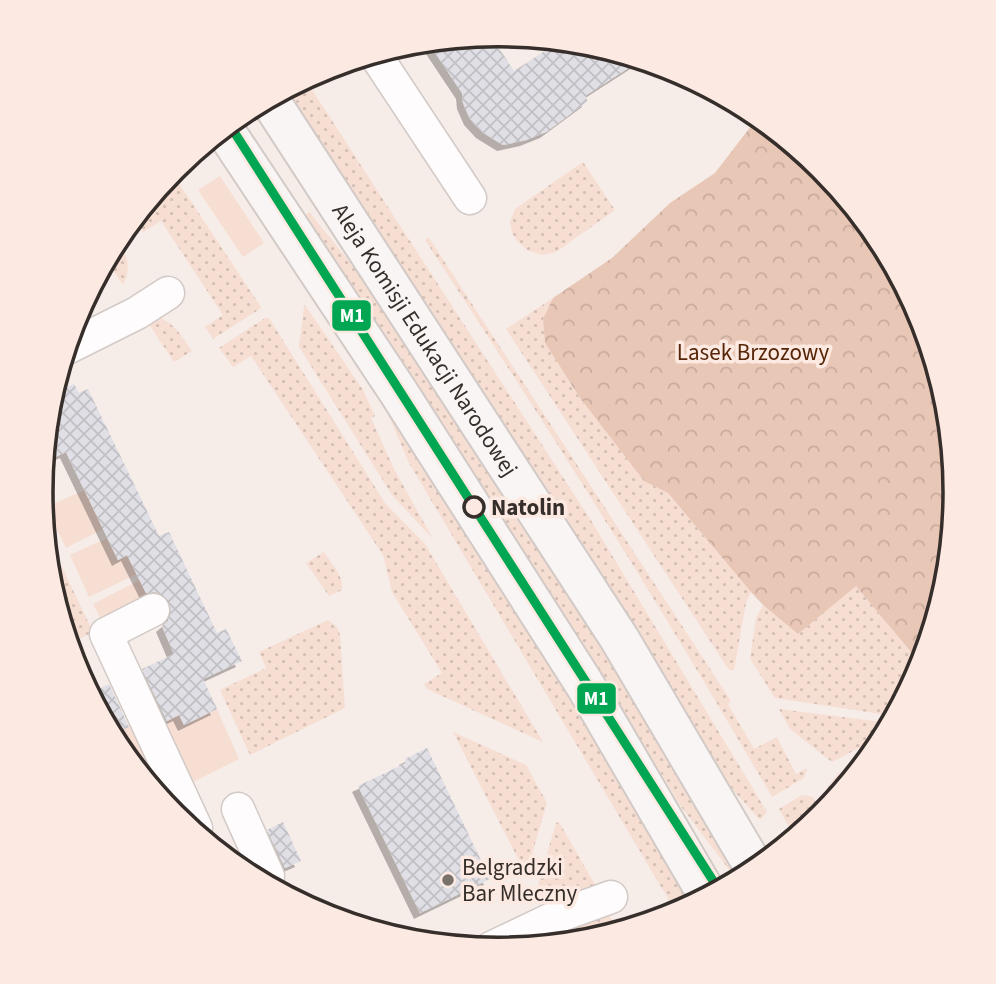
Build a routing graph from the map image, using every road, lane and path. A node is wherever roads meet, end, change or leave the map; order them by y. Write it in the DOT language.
graph roads {
  1 [pos="380,63"];
  2 [pos="275,108"];
  3 [pos="229,137"];
  4 [pos="470,198"];
  5 [pos="168,293"];
  6 [pos="80,341"];
  7 [pos="153,610"];
  8 [pos="187,809"];
  9 [pos="238,809"];
  10 [pos="749,859"];
  11 [pos="266,871"];
  12 [pos="703,887"];
  13 [pos="611,897"];
  14 [pos="515,936"];
  1 -- 4 [label="street"];
  2 -- 10 [label="street, Aleja Komisji Edukacji Narodowej"];
  3 -- 12 [label="street"];
  5 -- 6 [label="street"];
  7 -- 8 [label="street"];
  9 -- 11 [label="street"];
  13 -- 14 [label="street"];
}
